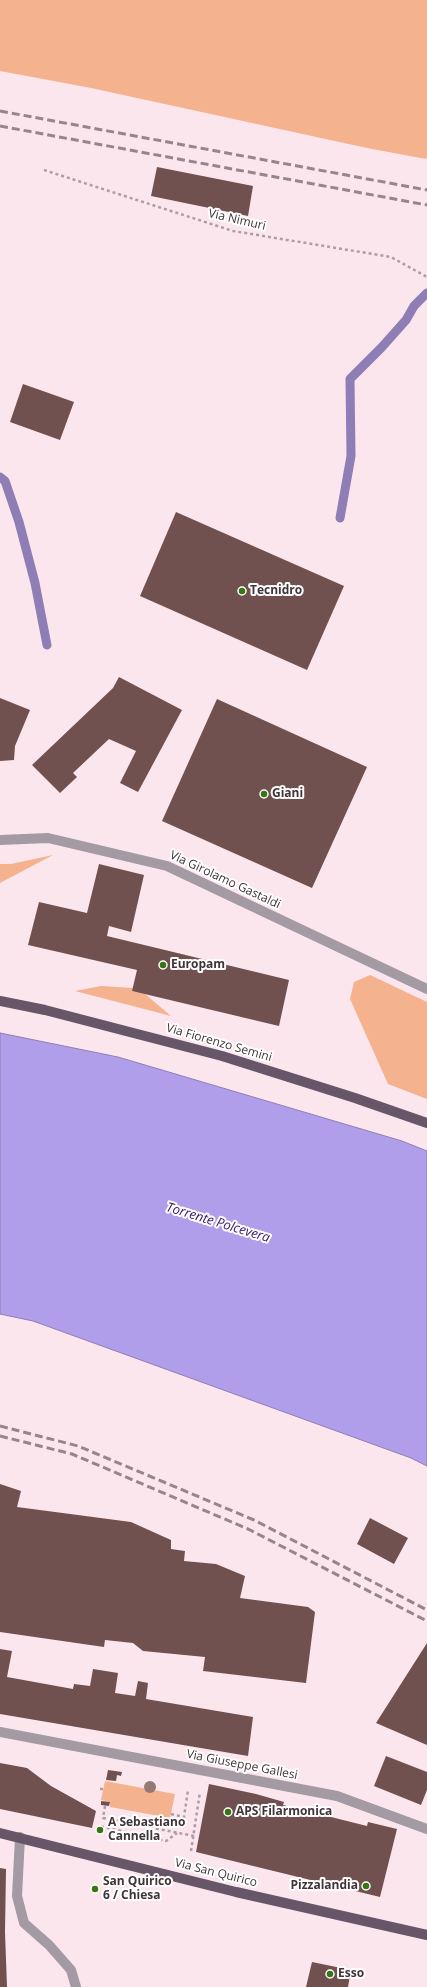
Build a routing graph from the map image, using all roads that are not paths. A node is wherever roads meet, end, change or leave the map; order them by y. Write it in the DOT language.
graph roads {
  1 [pos="0,840"];
  2 [pos="427,989"];
  3 [pos="0,1001"];
  4 [pos="427,1123"];
  5 [pos="0,1732"];
  6 [pos="427,1828"];
  7 [pos="0,1833"];
  8 [pos="20,1838"];
  9 [pos="427,1935"];
  10 [pos="76,1987"];
  1 -- 2 [label="street, Via Girolamo Gastaldi"];
  3 -- 4 [label="main road, Via Fiorenzo Semini"];
  5 -- 6 [label="street, Via Giuseppe Gallesi"];
  7 -- 8 [label="main road, Via San Quirico"];
  8 -- 9 [label="main road, Via San Quirico"];
  8 -- 10 [label="street"];
}
